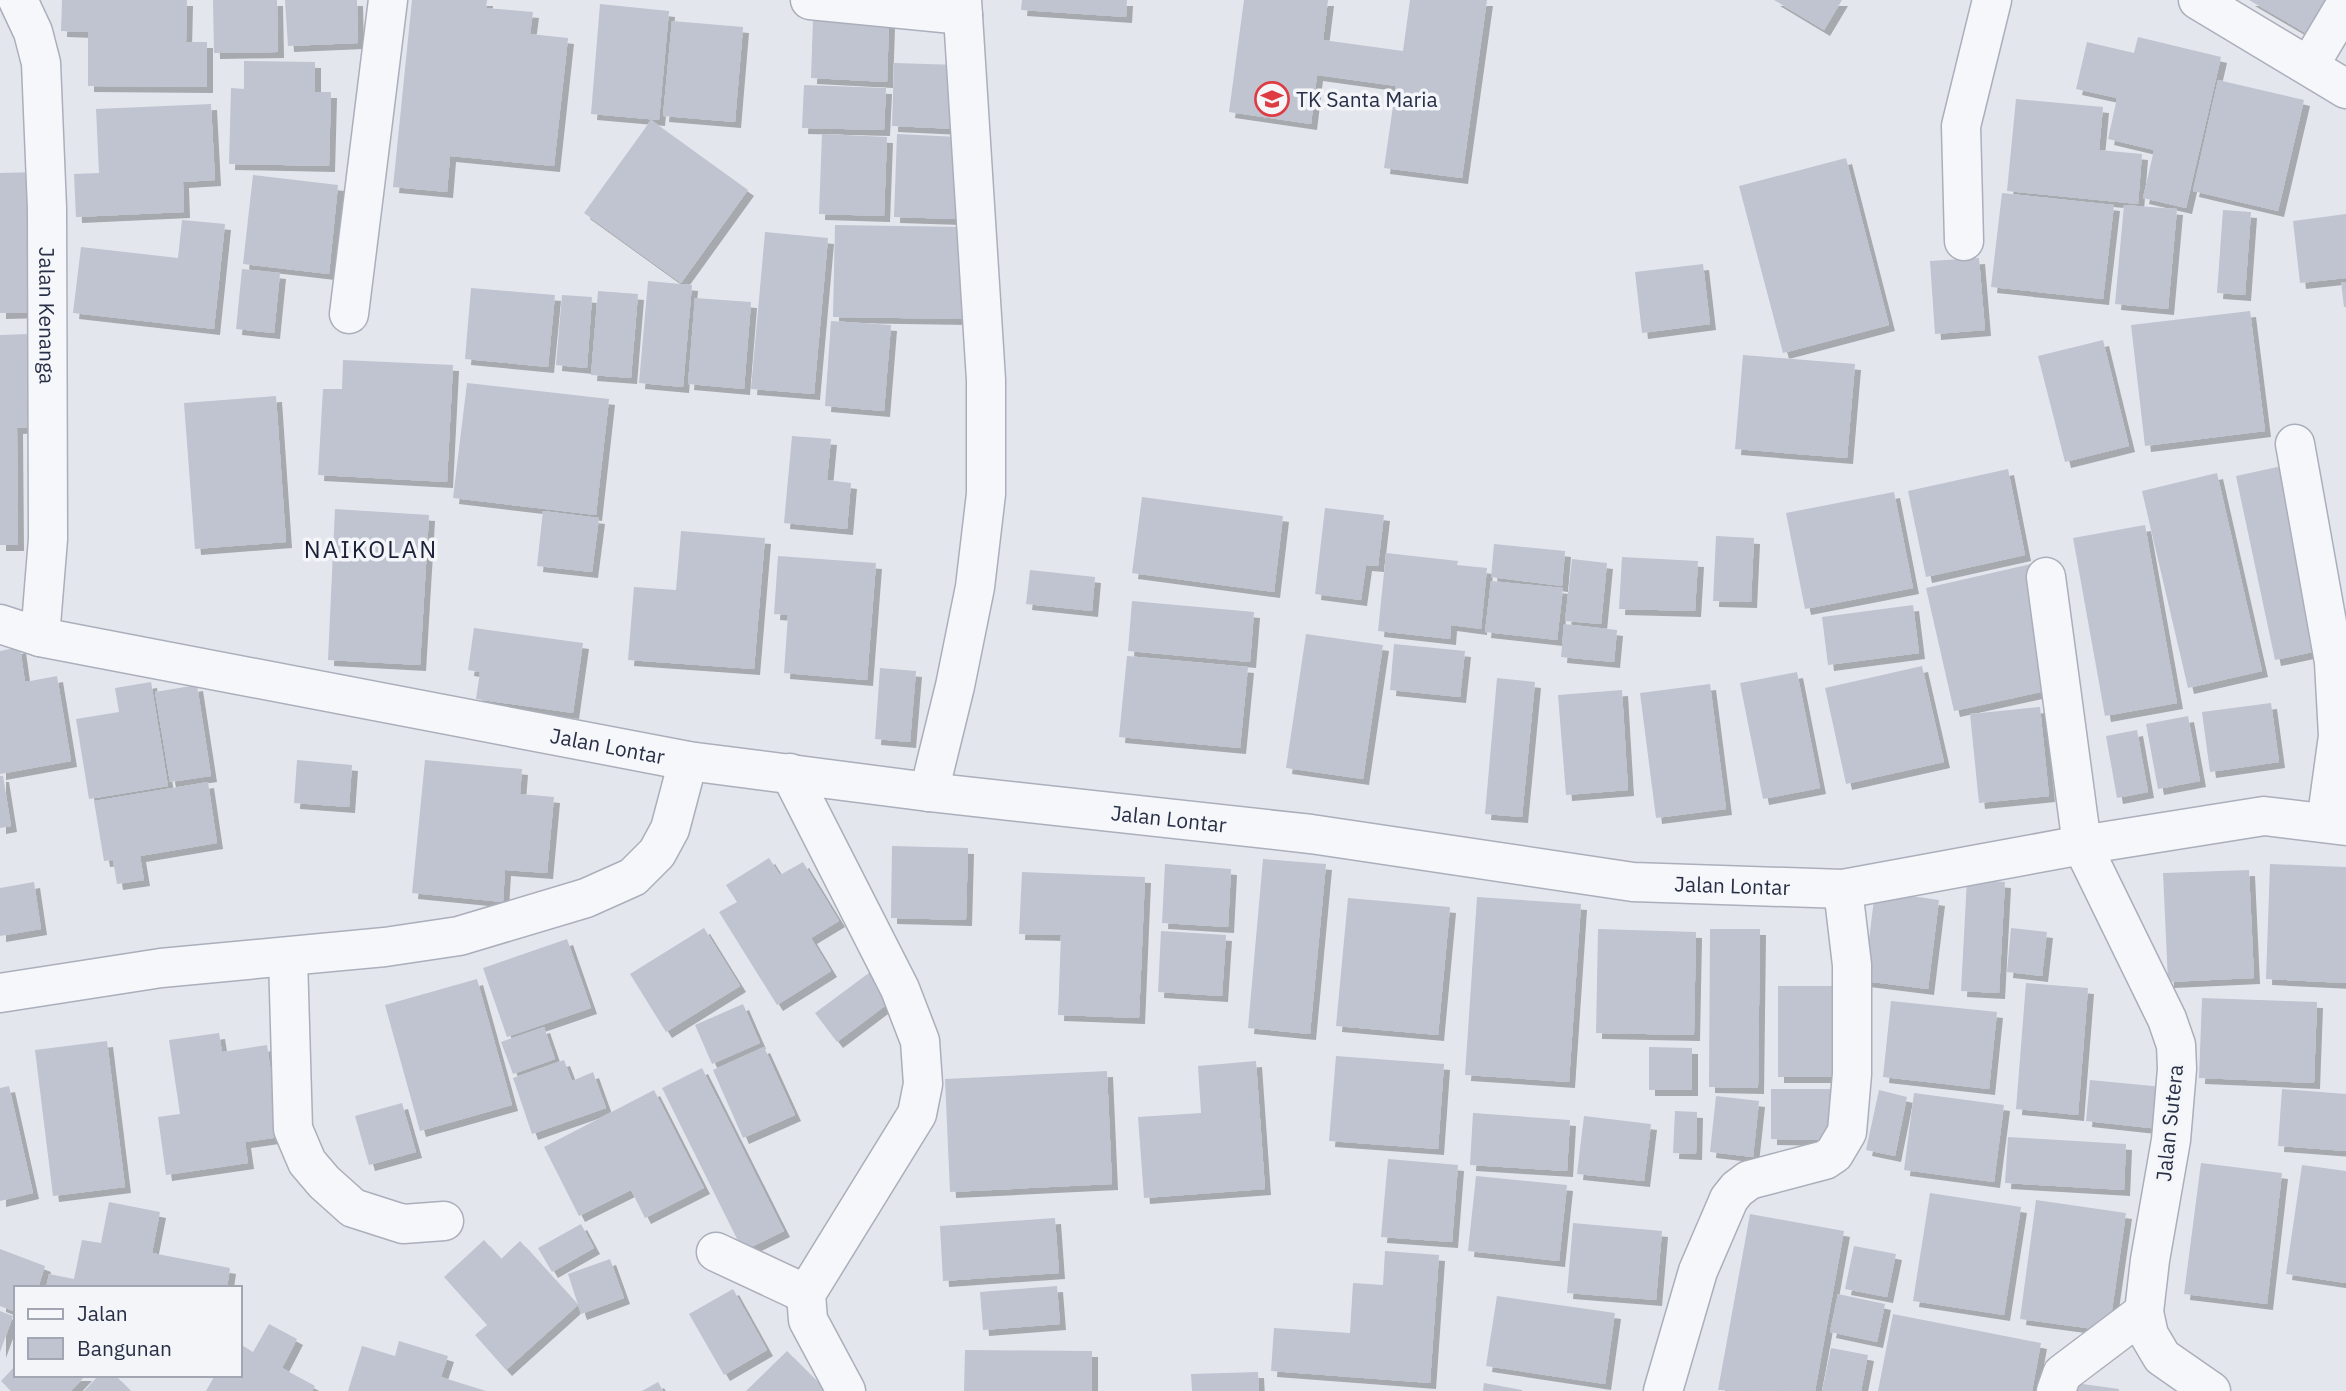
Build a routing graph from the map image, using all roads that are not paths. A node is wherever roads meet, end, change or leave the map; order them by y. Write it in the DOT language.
graph roads {
  1 [pos="18,0"];
  2 [pos="388,0"];
  3 [pos="810,0"];
  4 [pos="1992,0"];
  5 [pos="2198,0"];
  6 [pos="2346,4"];
  7 [pos="963,8"];
  8 [pos="2309,66"];
  9 [pos="2346,89"];
  10 [pos="1964,241"];
  11 [pos="349,314"];
  12 [pos="2295,444"];
  13 [pos="2046,577"];
  14 [pos="0,624"];
  15 [pos="40,637"];
  16 [pos="688,761"];
  17 [pos="790,774"];
  18 [pos="929,792"];
  19 [pos="2336,824"];
  20 [pos="2082,845"];
  21 [pos="1843,888"];
  22 [pos="288,957"];
  23 [pos="0,993"];
  24 [pos="444,1221"];
  25 [pos="716,1252"];
  26 [pos="806,1294"];
  27 [pos="2144,1312"];
  28 [pos="846,1391"];
  29 [pos="1663,1391"];
  30 [pos="2056,1391"];
  31 [pos="2211,1391"];
  1 -- 15 [label="street, Jalan Kenanga"];
  2 -- 11 [label="street"];
  3 -- 7 [label="street"];
  4 -- 10 [label="street"];
  5 -- 8 [label="street"];
  6 -- 8 [label="street"];
  7 -- 18 [label="street"];
  8 -- 9 [label="street"];
  12 -- 19 [label="street"];
  13 -- 20 [label="street, Jalan Sutera"];
  14 -- 15 [label="street, Jalan Lontar"];
  15 -- 16 [label="street, Jalan Lontar"];
  16 -- 17 [label="street, Jalan Lontar"];
  16 -- 22 [label="street"];
  17 -- 18 [label="street, Jalan Lontar"];
  17 -- 26 [label="street"];
  18 -- 21 [label="street, Jalan Lontar"];
  19 -- 20 [label="street, Jalan Lontar"];
  20 -- 21 [label="street, Jalan Lontar"];
  20 -- 27 [label="street, Jalan Sutera"];
  21 -- 29 [label="street"];
  22 -- 23 [label="street"];
  22 -- 24 [label="street"];
  25 -- 26 [label="street"];
  26 -- 28 [label="street"];
  27 -- 30 [label="street"];
  27 -- 31 [label="street, Jalan Sutera"];
}
